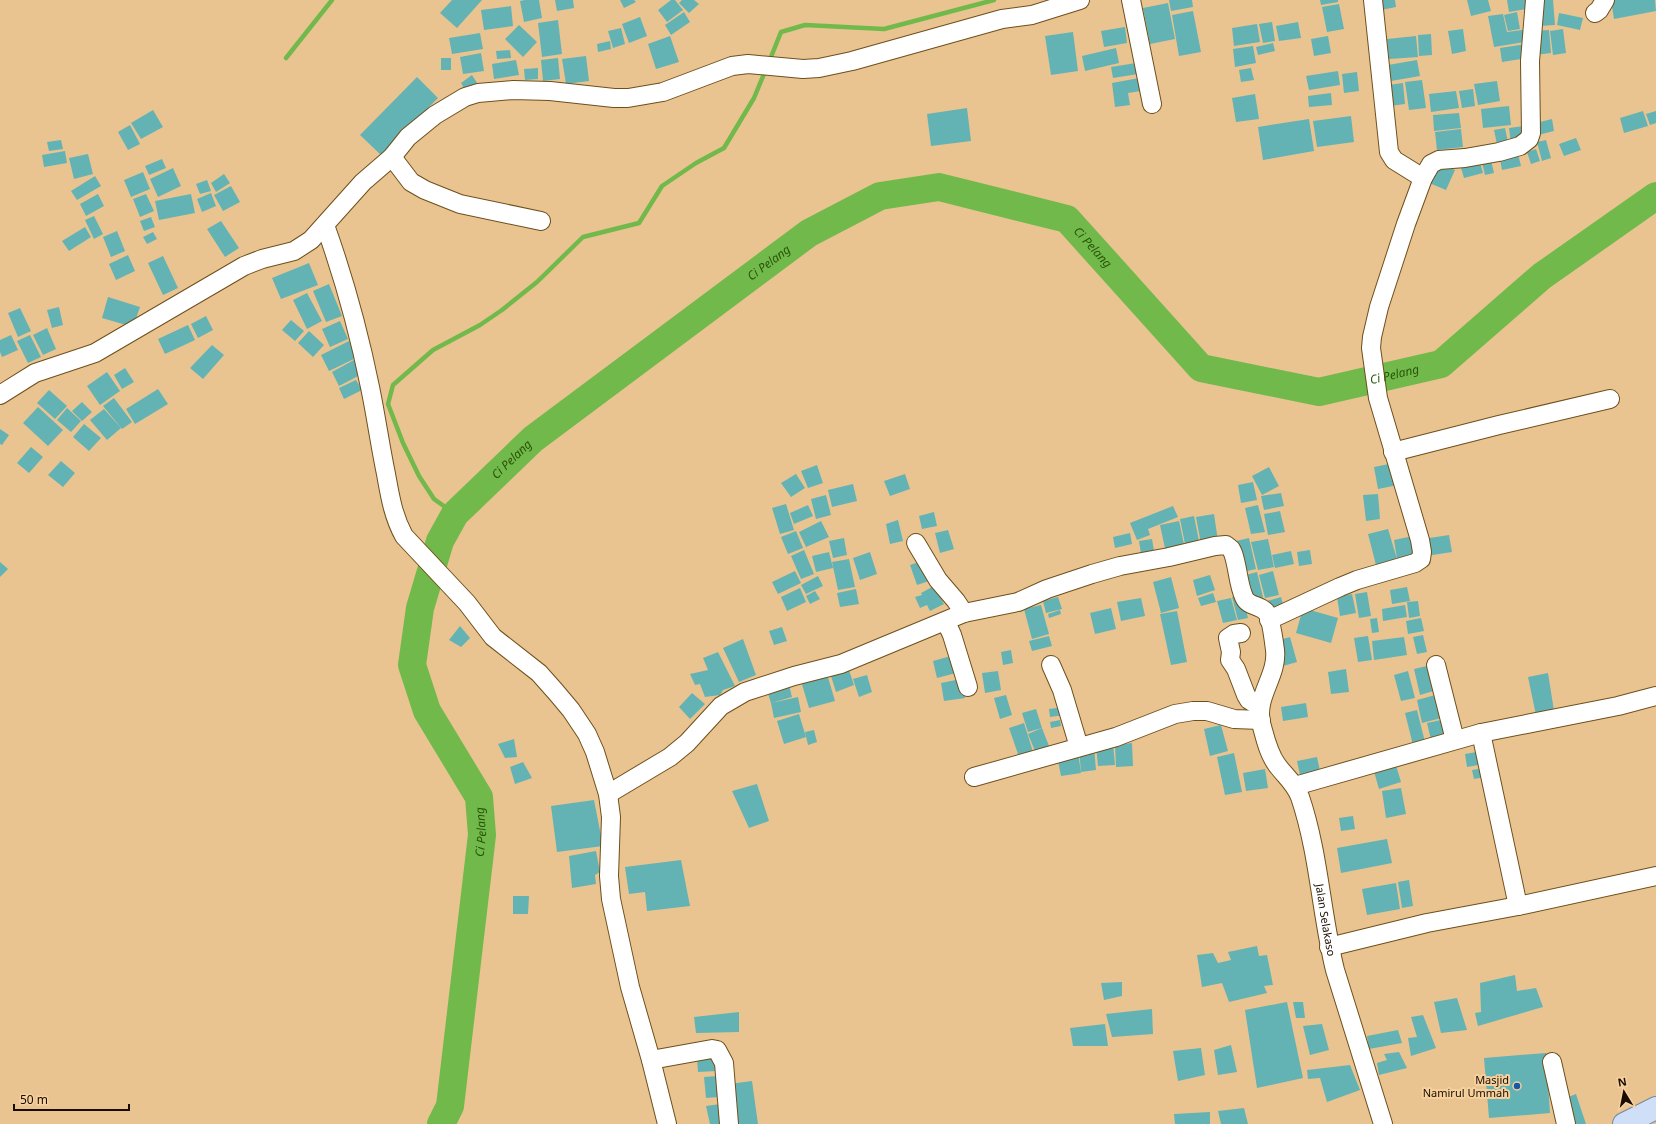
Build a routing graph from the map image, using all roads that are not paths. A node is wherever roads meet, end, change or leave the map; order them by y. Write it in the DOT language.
graph roads {
  1 [pos="1080,0"];
  2 [pos="1131,0"];
  3 [pos="1373,0"];
  4 [pos="1535,0"];
  5 [pos="1152,104"];
  6 [pos="392,157"];
  7 [pos="1423,178"];
  8 [pos="541,221"];
  9 [pos="326,225"];
  10 [pos="0,395"];
  11 [pos="1610,399"];
  12 [pos="1393,452"];
  13 [pos="916,544"];
  14 [pos="964,613"];
  15 [pos="1269,620"];
  16 [pos="946,622"];
  17 [pos="1241,633"];
  18 [pos="1436,665"];
  19 [pos="1051,666"];
  20 [pos="968,687"];
  21 [pos="1656,696"];
  22 [pos="1260,714"];
  23 [pos="1481,733"];
  24 [pos="1455,740"];
  25 [pos="1080,747"];
  26 [pos="974,777"];
  27 [pos="1295,786"];
  28 [pos="608,794"];
  29 [pos="1656,876"];
  30 [pos="1518,906"];
  31 [pos="1330,947"];
  32 [pos="651,1060"];
  33 [pos="1552,1062"];
  34 [pos="1656,1108"];
  35 [pos="667,1124"];
  36 [pos="729,1124"];
  37 [pos="1383,1124"];
  38 [pos="1566,1124"];
  39 [pos="1624,1124"];
  1 -- 6 [label="street"];
  2 -- 5 [label="street"];
  3 -- 7 [label="street"];
  4 -- 7 [label="street"];
  6 -- 8 [label="street"];
  6 -- 9 [label="street"];
  7 -- 12 [label="street"];
  9 -- 10 [label="street"];
  9 -- 28 [label="street"];
  11 -- 12 [label="street"];
  12 -- 15 [label="street"];
  13 -- 14 [label="street"];
  14 -- 15 [label="street"];
  14 -- 16 [label="street"];
  15 -- 22 [label="street"];
  16 -- 20 [label="street"];
  16 -- 28 [label="street"];
  17 -- 22 [label="street"];
  18 -- 24 [label="street"];
  19 -- 25 [label="street"];
  21 -- 23 [label="street"];
  22 -- 25 [label="street"];
  22 -- 27 [label="street, Jalan Selakaso"];
  23 -- 24 [label="street"];
  23 -- 30 [label="street"];
  24 -- 27 [label="street"];
  25 -- 26 [label="street"];
  27 -- 31 [label="street, Jalan Selakaso"];
  28 -- 32 [label="street"];
  29 -- 30 [label="street"];
  30 -- 31 [label="street"];
  31 -- 37 [label="street, Jalan Selakaso"];
  32 -- 35 [label="street"];
  32 -- 36 [label="street"];
  33 -- 38 [label="street"];
  34 -- 39 [label="main road"];
}
